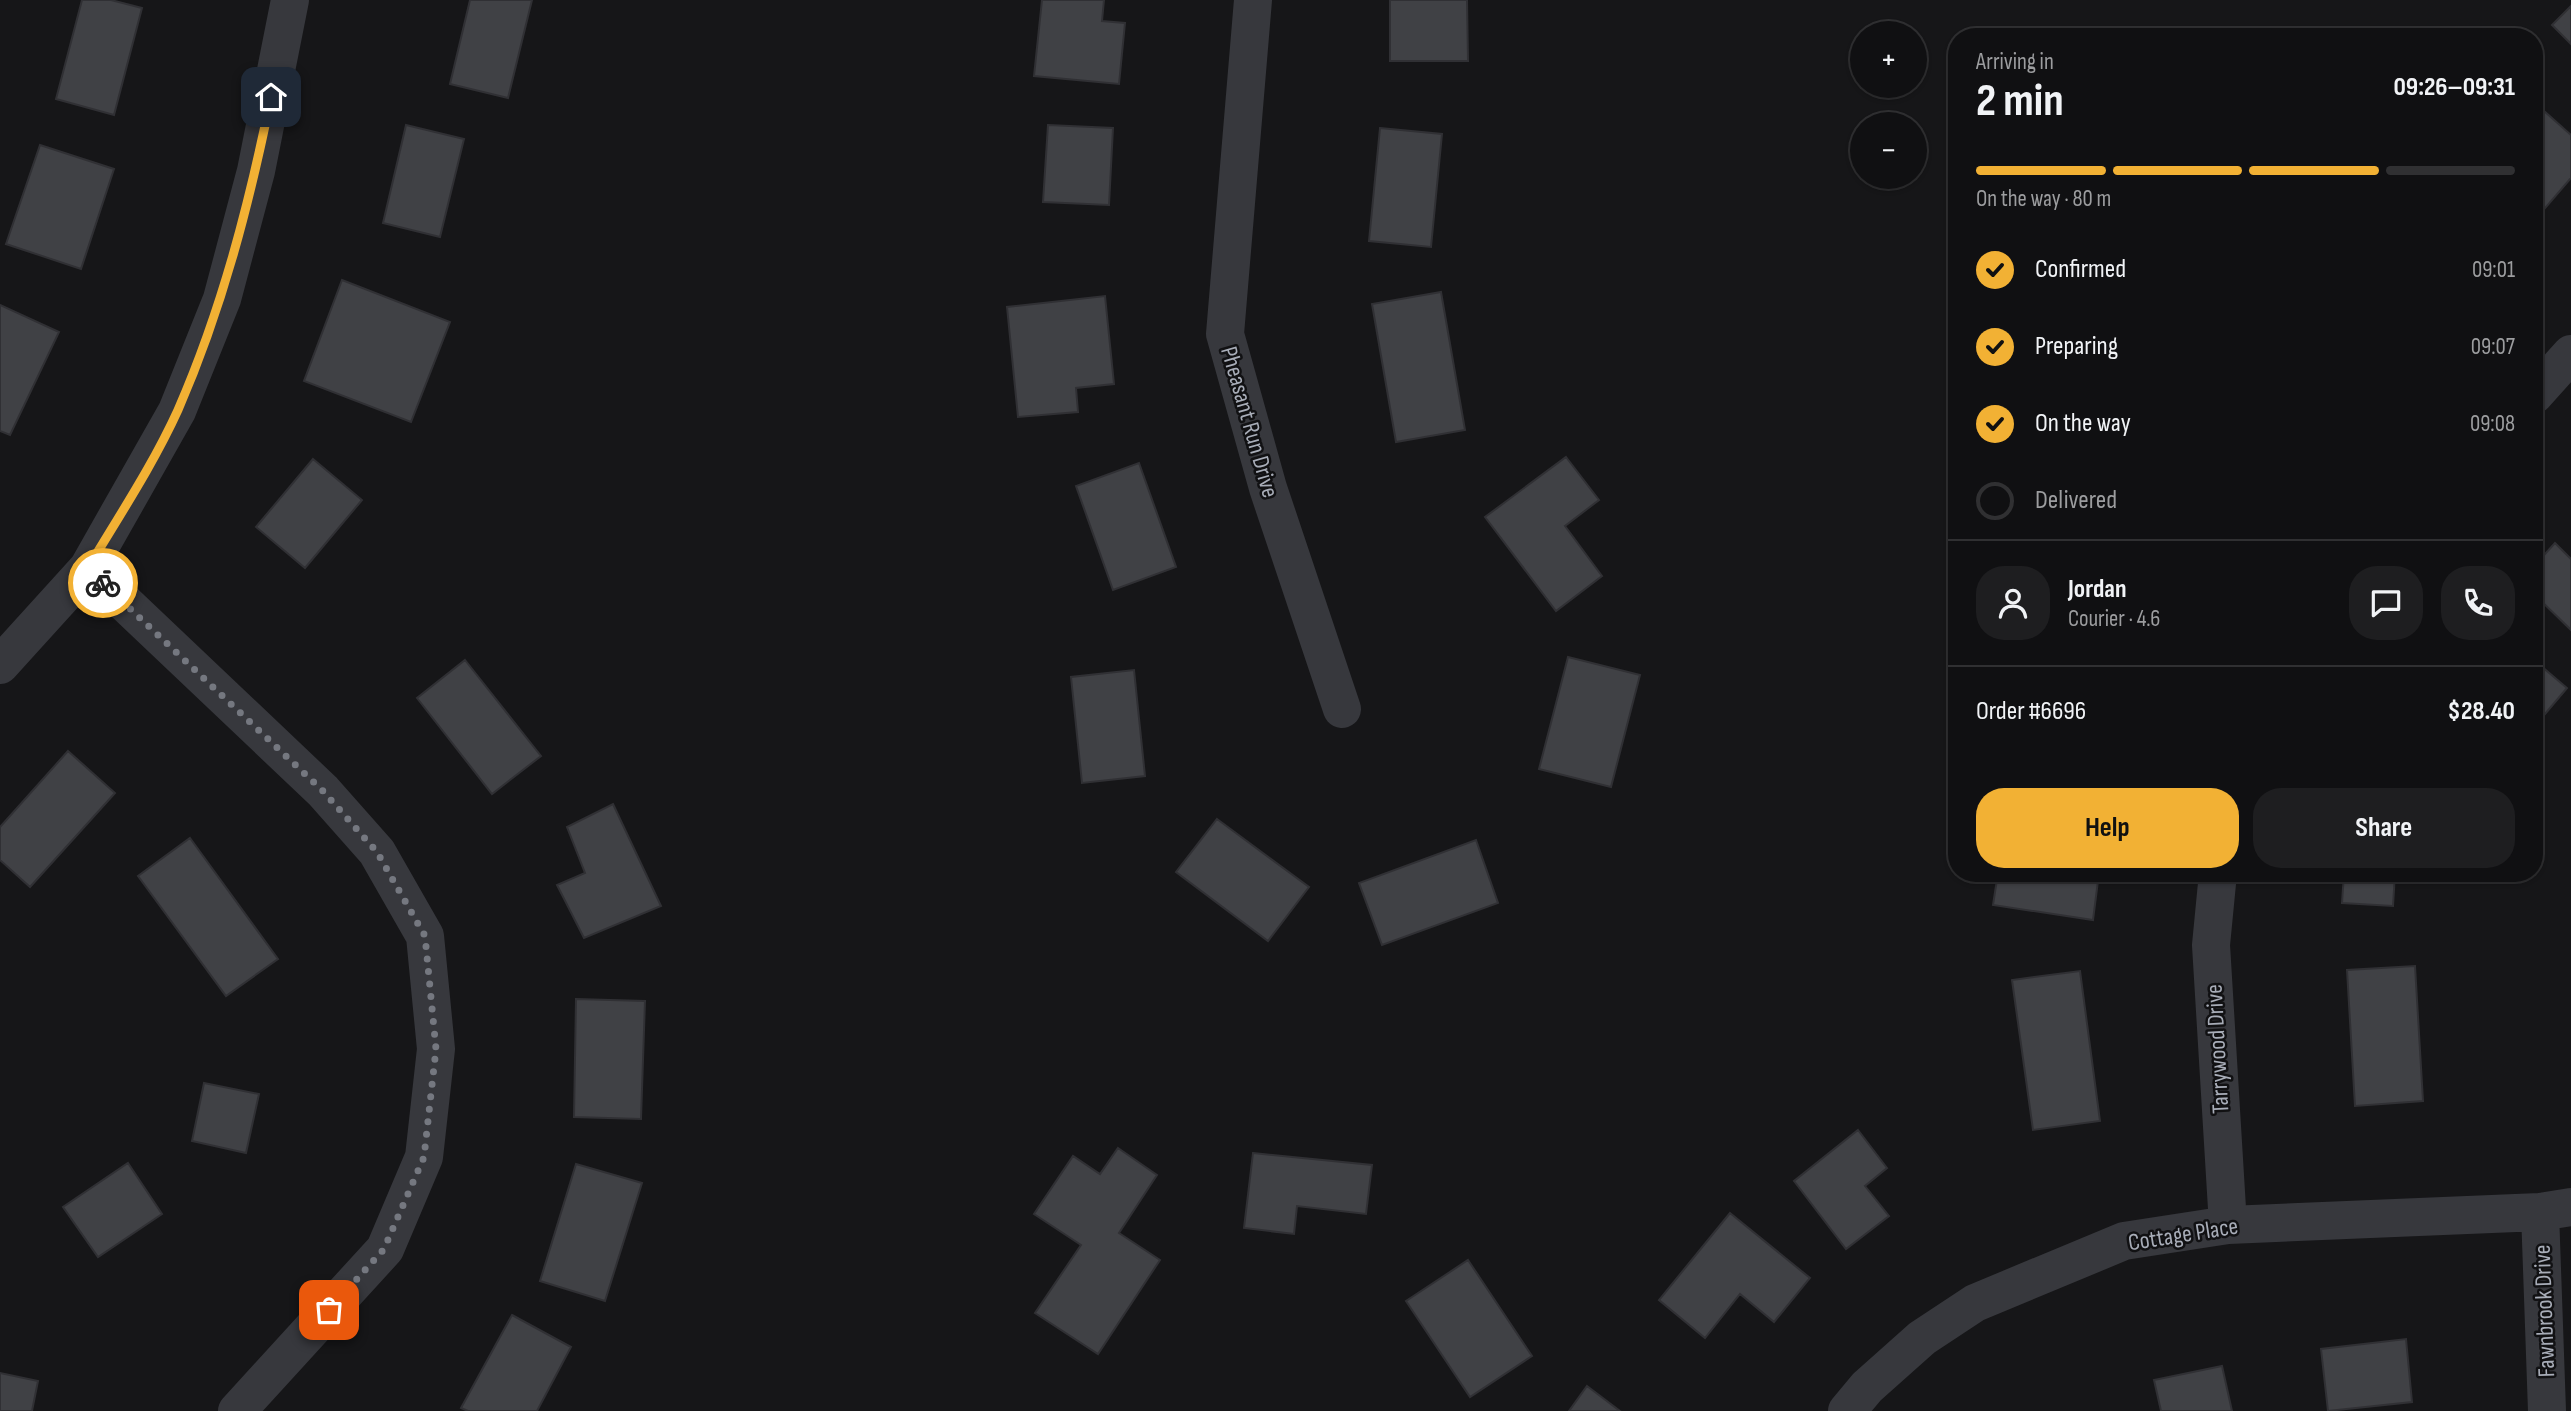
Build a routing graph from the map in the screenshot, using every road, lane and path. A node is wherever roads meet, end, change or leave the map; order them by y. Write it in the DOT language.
graph roads {
  1 [pos="290,0"];
  2 [pos="1253,0"];
  3 [pos="2571,354"];
  4 [pos="2543,385"];
  5 [pos="88,568"];
  6 [pos="0,665"];
  7 [pos="1342,709"];
  8 [pos="2217,882"];
  9 [pos="2556,1210"];
  10 [pos="2228,1225"];
  11 [pos="237,1411"];
  12 [pos="1847,1411"];
  13 [pos="2547,1411"];
  1 -- 5 [label="street"];
  2 -- 7 [label="street, Pheasant Run Drive"];
  3 -- 4 [label="street"];
  5 -- 6 [label="street"];
  5 -- 11 [label="street"];
  8 -- 10 [label="street, Tarrywood Drive"];
  9 -- 10 [label="street, Cottage Place"];
  9 -- 13 [label="street, Fawnbrook Drive"];
  10 -- 12 [label="street, Cottage Place"];
}
